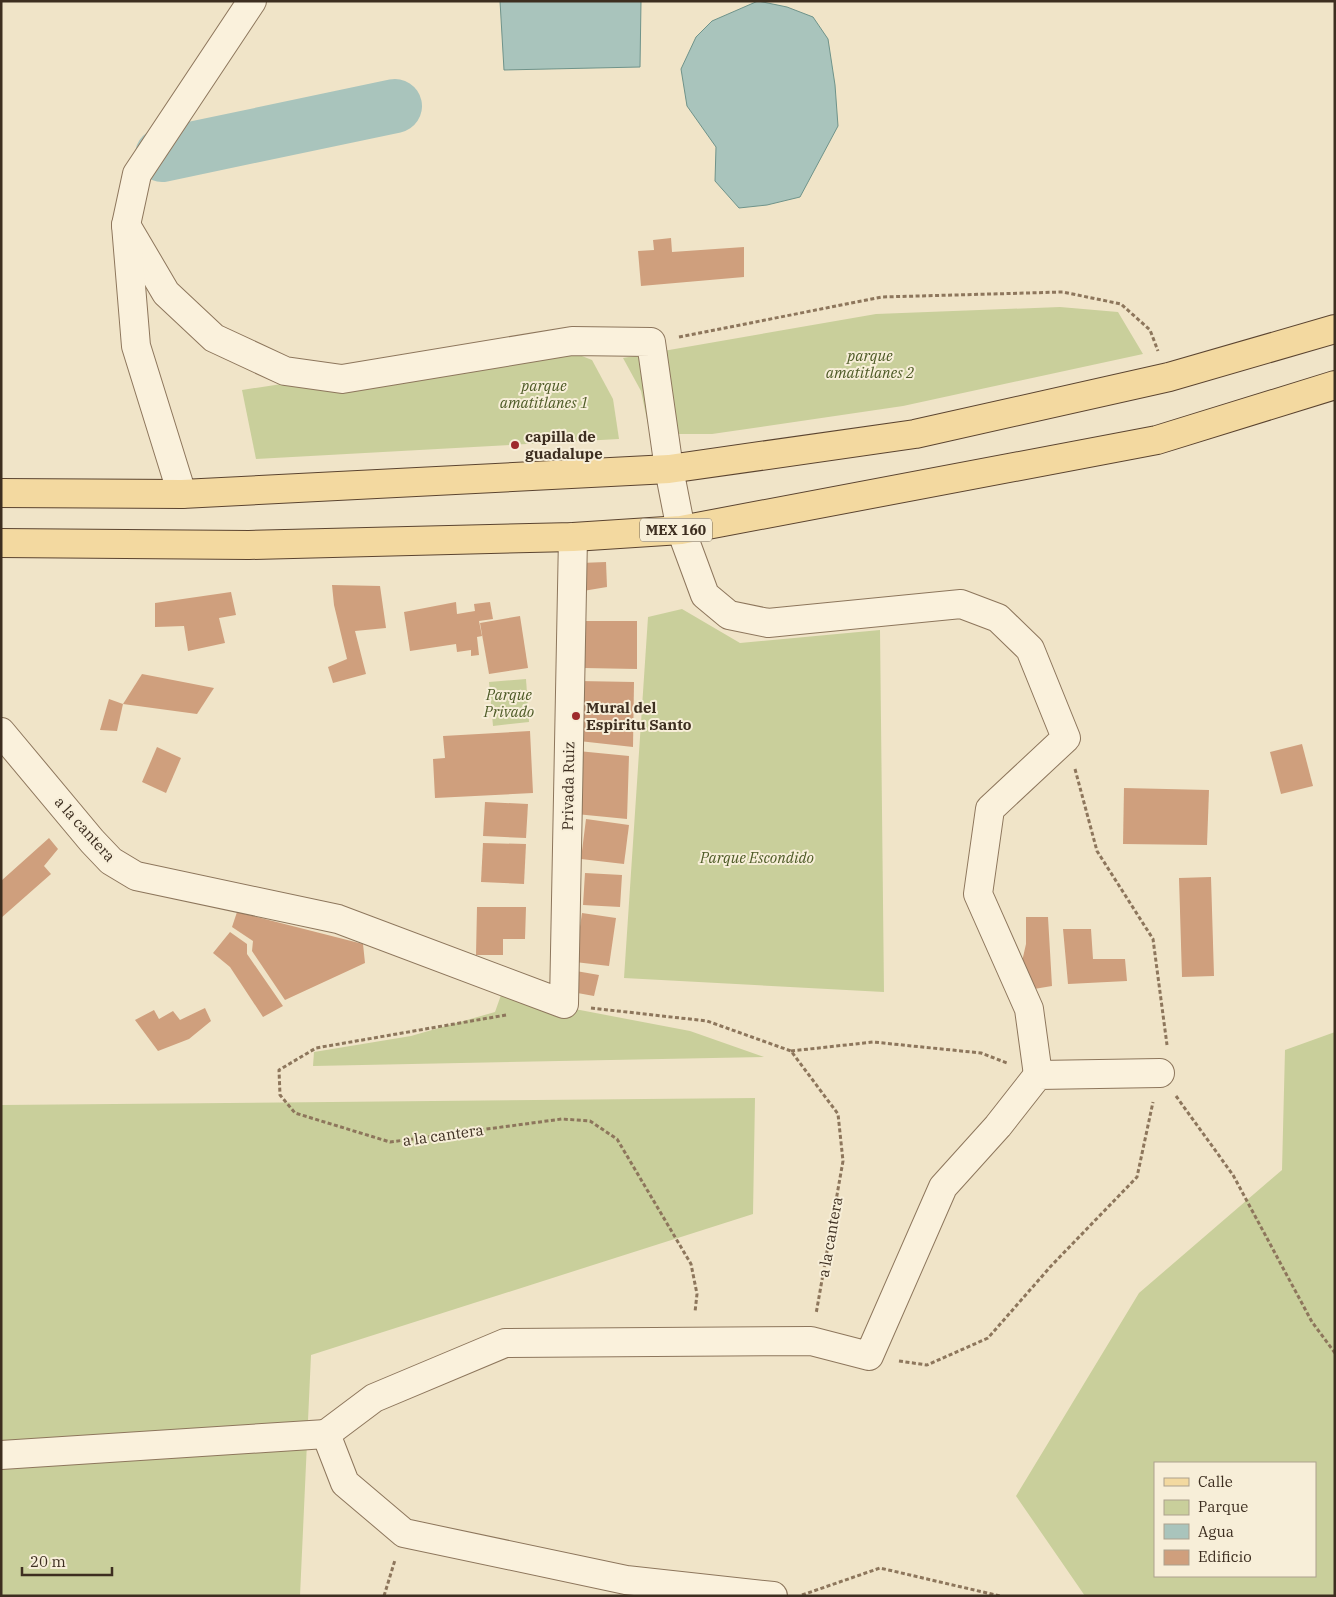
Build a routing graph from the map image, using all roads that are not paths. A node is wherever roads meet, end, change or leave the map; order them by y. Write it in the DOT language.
graph roads {
  1 [pos="252,1"];
  2 [pos="126,225"];
  3 [pos="1335,329"];
  4 [pos="1335,385"];
  5 [pos="669,469"];
  6 [pos="1,493"];
  7 [pos="182,494"];
  8 [pos="681,530"];
  9 [pos="573,537"];
  10 [pos="1,543"];
  11 [pos="1,732"];
  12 [pos="564,1004"];
  13 [pos="1160,1073"];
  14 [pos="1038,1075"];
  15 [pos="326,1434"];
  16 [pos="1,1456"];
  17 [pos="773,1596"];
  1 -- 2 [label="street"];
  2 -- 5 [label="street"];
  2 -- 7 [label="street"];
  3 -- 5 [label="main road"];
  4 -- 8 [label="main road, MEX 160"];
  5 -- 7 [label="main road"];
  5 -- 8 [label="street"];
  6 -- 7 [label="main road"];
  8 -- 9 [label="main road, MEX 160"];
  8 -- 14 [label="street"];
  9 -- 10 [label="main road, MEX 160"];
  9 -- 12 [label="street, Privada Ruiz"];
  11 -- 12 [label="street, a la cantera"];
  13 -- 14 [label="street"];
  14 -- 15 [label="street"];
  15 -- 16 [label="street"];
  15 -- 17 [label="street"];
}
